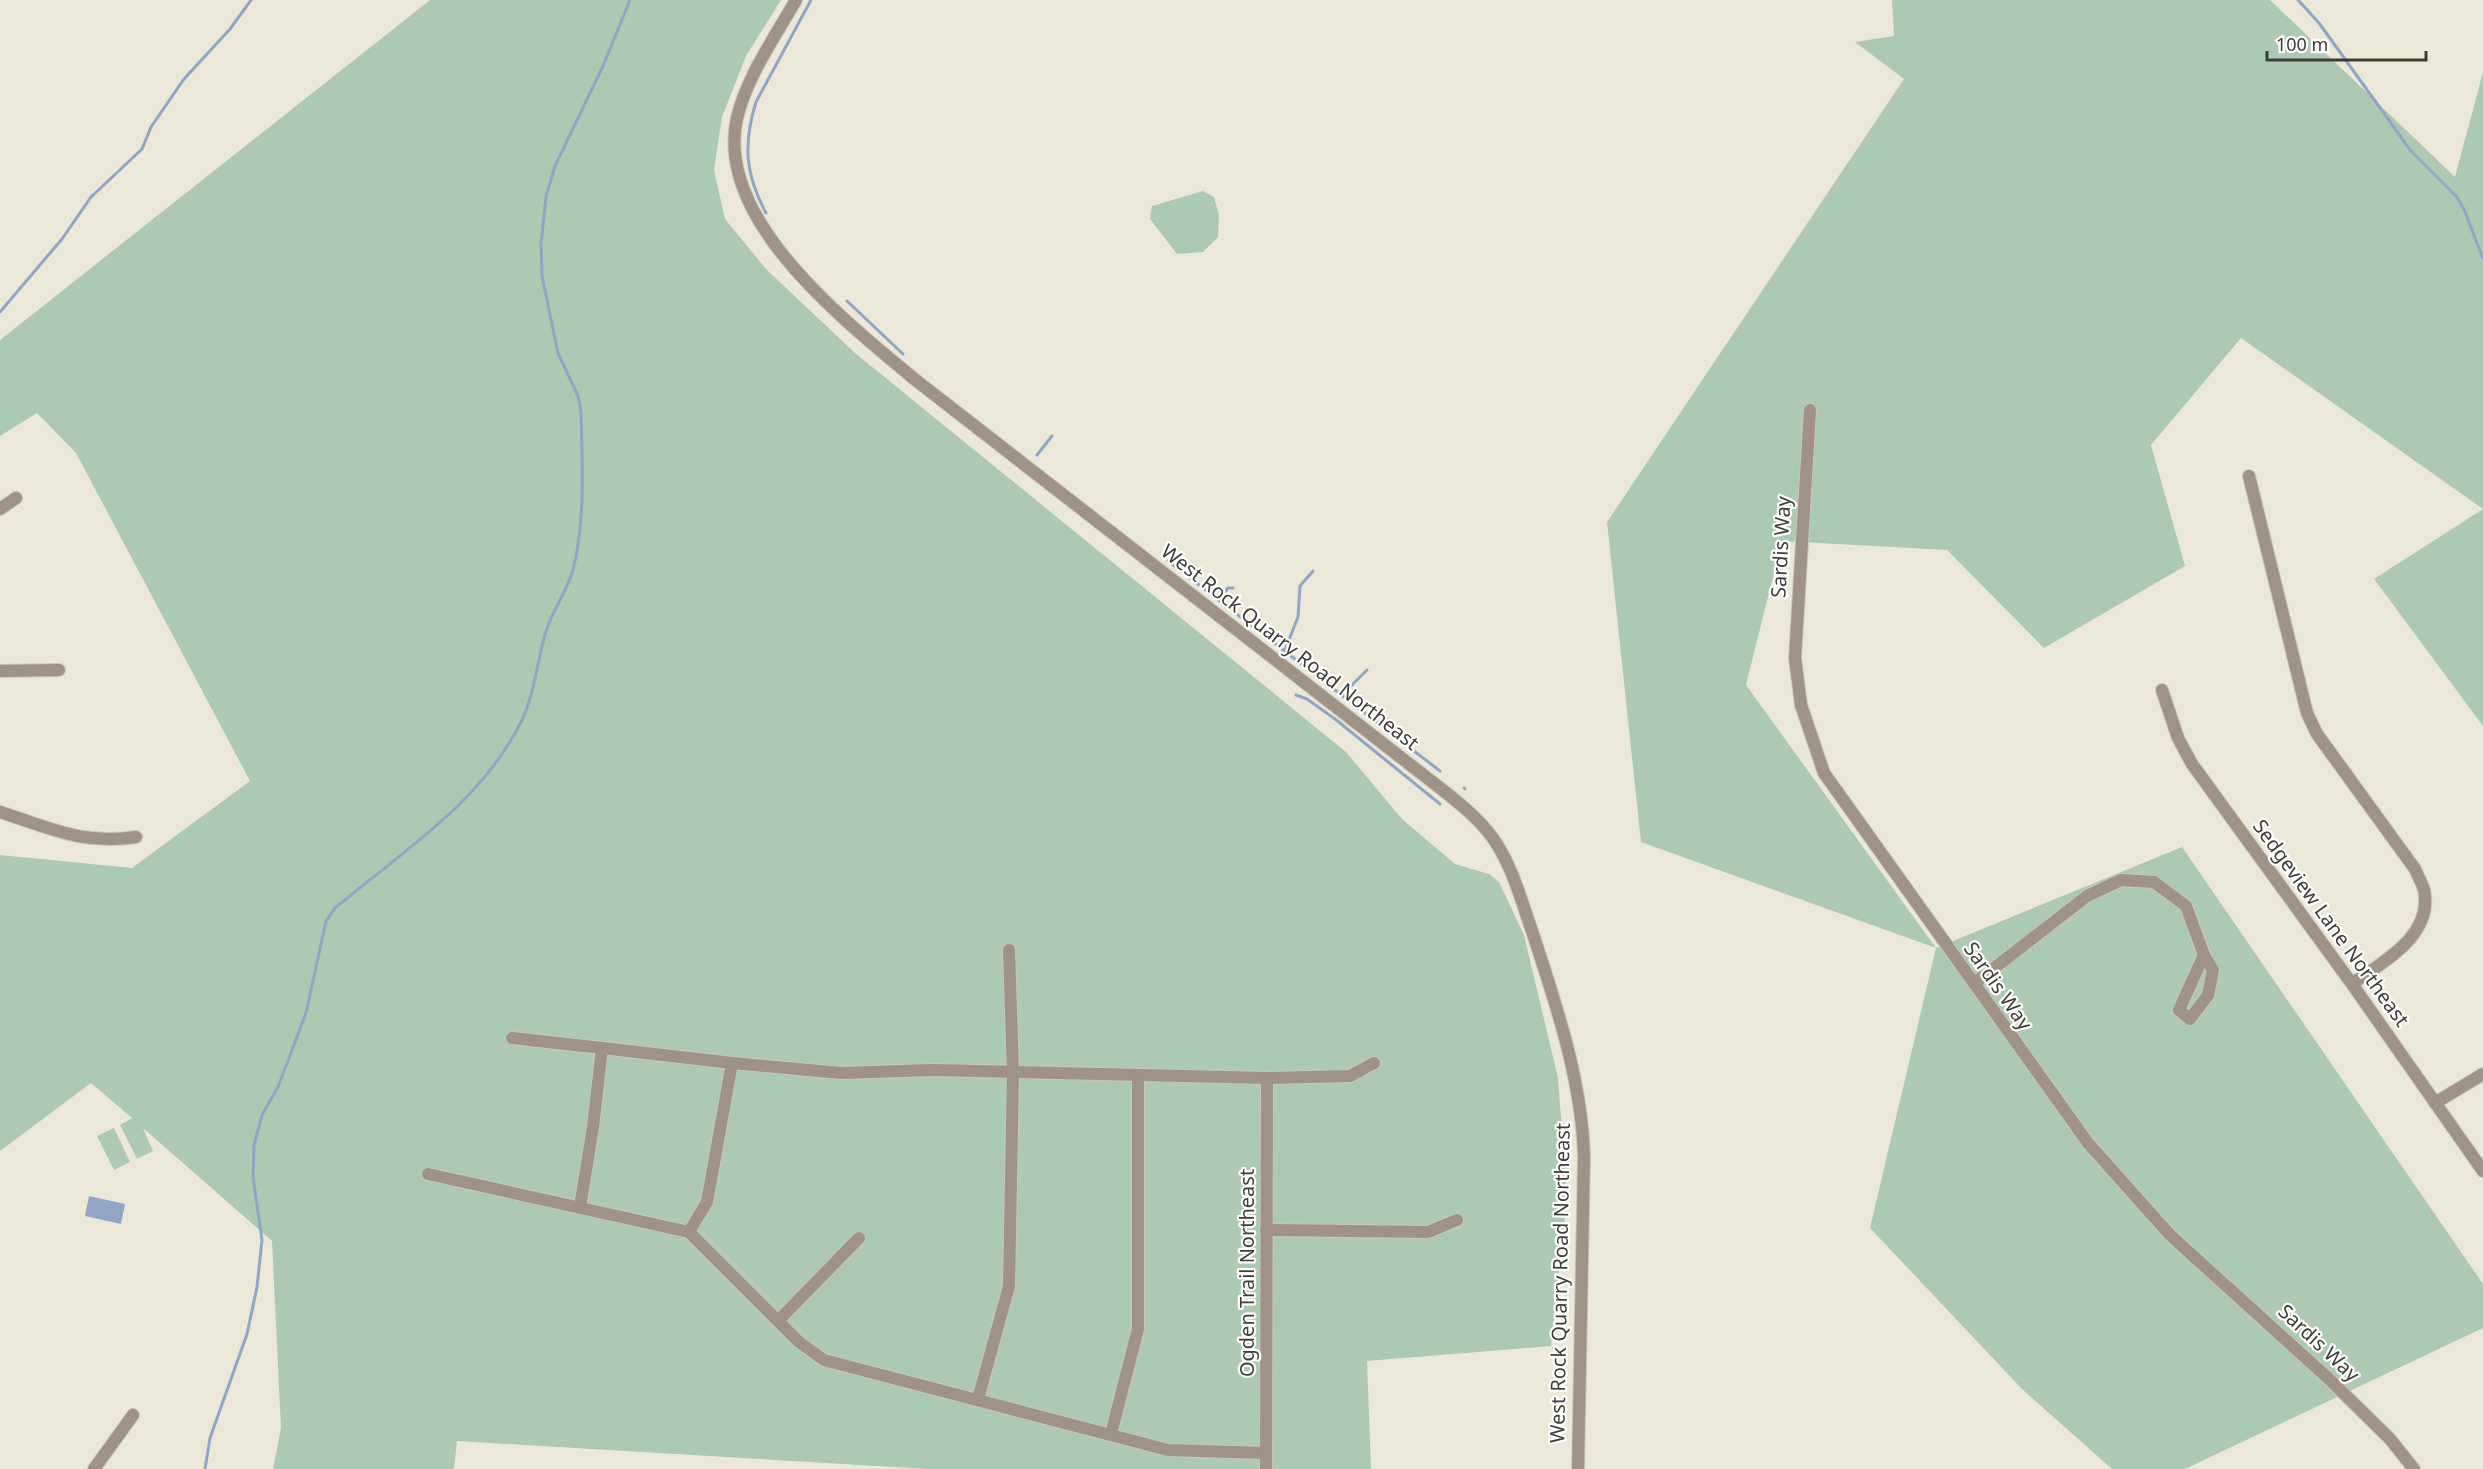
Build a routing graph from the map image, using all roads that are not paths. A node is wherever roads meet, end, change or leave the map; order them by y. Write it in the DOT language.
graph roads {
  1 [pos="796,0"];
  2 [pos="1810,410"];
  3 [pos="2249,476"];
  4 [pos="16,498"];
  5 [pos="0,509"];
  6 [pos="59,670"];
  7 [pos="0,671"];
  8 [pos="2162,690"];
  9 [pos="0,812"];
  10 [pos="136,837"];
  11 [pos="1009,950"];
  12 [pos="2204,955"];
  13 [pos="1975,983"];
  14 [pos="2352,984"];
  15 [pos="512,1038"];
  16 [pos="602,1048"];
  17 [pos="732,1063"];
  18 [pos="1374,1063"];
  19 [pos="1012,1072"];
  20 [pos="2483,1074"];
  21 [pos="1137,1075"];
  22 [pos="1267,1077"];
  23 [pos="2435,1103"];
  24 [pos="2483,1171"];
  25 [pos="428,1174"];
  26 [pos="580,1207"];
  27 [pos="1457,1220"];
  28 [pos="1266,1230"];
  29 [pos="689,1232"];
  30 [pos="859,1238"];
  31 [pos="779,1320"];
  32 [pos="978,1399"];
  33 [pos="133,1415"];
  34 [pos="1111,1434"];
  35 [pos="1266,1453"];
  36 [pos="94,1469"];
  37 [pos="1266,1469"];
  38 [pos="1578,1469"];
  39 [pos="2414,1469"];
  1 -- 38 [label="street, West Rock Quarry Road Northeast"];
  2 -- 13 [label="street, Sardis Way"];
  3 -- 14 [label="street"];
  4 -- 5 [label="street"];
  6 -- 7 [label="street"];
  8 -- 14 [label="street, Sedgeview Lane Northeast"];
  9 -- 10 [label="street"];
  11 -- 19 [label="street"];
  12 -- 13 [label="street"];
  13 -- 39 [label="street, Sardis Way"];
  14 -- 23 [label="street, Sedgeview Lane Northeast"];
  15 -- 16 [label="street"];
  16 -- 17 [label="street"];
  16 -- 26 [label="street"];
  17 -- 19 [label="street"];
  17 -- 29 [label="street"];
  18 -- 22 [label="street"];
  19 -- 21 [label="street"];
  19 -- 32 [label="street"];
  20 -- 23 [label="street"];
  21 -- 22 [label="street"];
  21 -- 34 [label="street"];
  22 -- 28 [label="street, Ogden Trail Northeast"];
  23 -- 24 [label="street, Sedgeview Lane Northeast"];
  25 -- 26 [label="street"];
  26 -- 29 [label="street"];
  27 -- 28 [label="street"];
  28 -- 35 [label="street, Ogden Trail Northeast"];
  29 -- 31 [label="street"];
  30 -- 31 [label="street"];
  31 -- 32 [label="street"];
  32 -- 34 [label="street"];
  33 -- 36 [label="street"];
  34 -- 35 [label="street"];
  35 -- 37 [label="street, Ogden Trail Northeast"];
}
